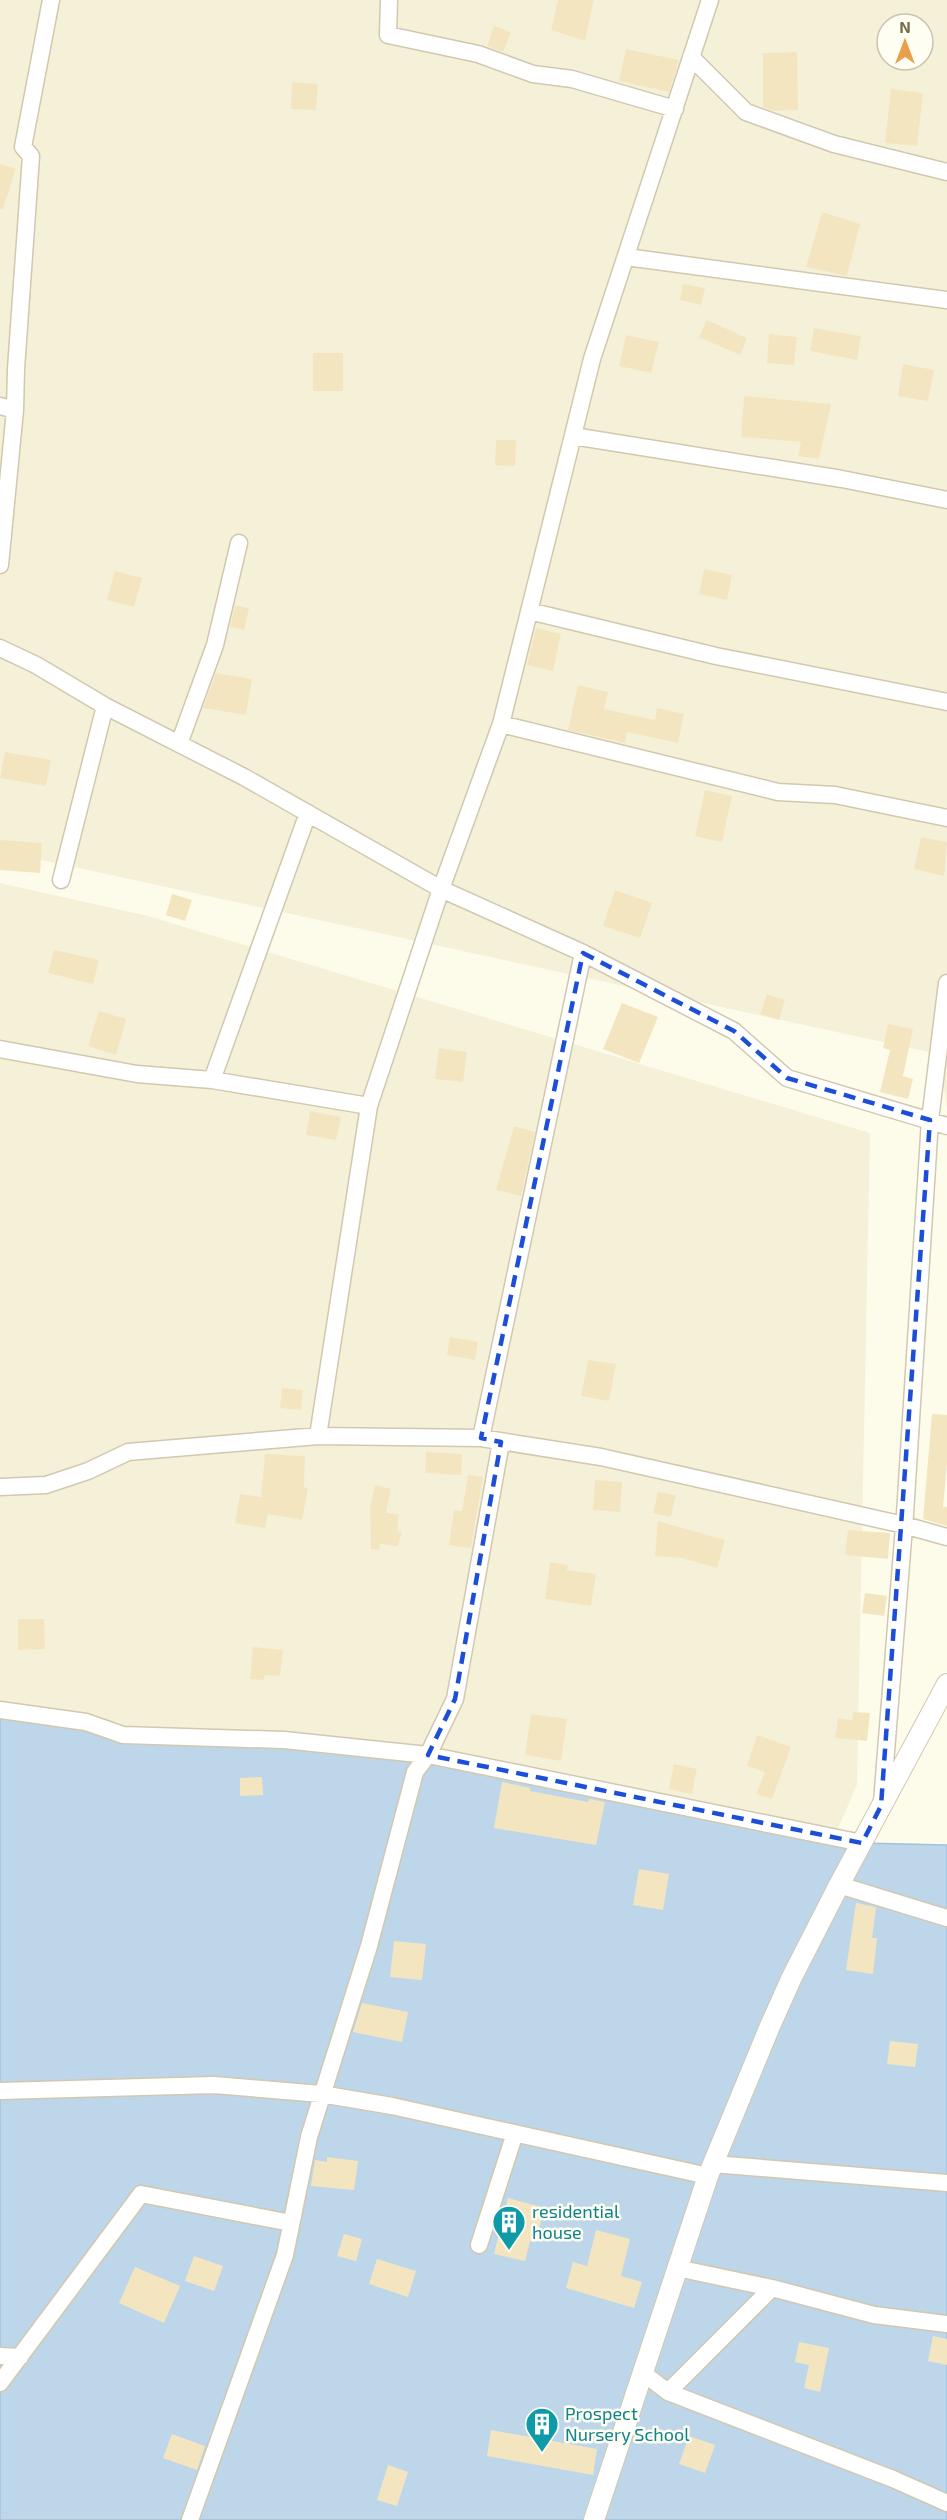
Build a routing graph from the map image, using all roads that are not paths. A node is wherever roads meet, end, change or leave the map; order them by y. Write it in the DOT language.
graph roads {
  1 [pos="51,0"];
  2 [pos="389,0"];
  3 [pos="710,0"];
  4 [pos="691,57"];
  5 [pos="675,109"];
  6 [pos="947,172"];
  7 [pos="626,257"];
  8 [pos="947,300"];
  9 [pos="8,408"];
  10 [pos="573,436"];
  11 [pos="947,500"];
  12 [pos="238,543"];
  13 [pos="0,565"];
  14 [pos="529,611"];
  15 [pos="0,648"];
  16 [pos="947,702"];
  17 [pos="105,706"];
  18 [pos="501,724"];
  19 [pos="179,744"];
  20 [pos="308,813"];
  21 [pos="947,818"];
  22 [pos="61,879"];
  23 [pos="441,889"];
  24 [pos="584,953"];
  25 [pos="947,984"];
  26 [pos="0,1049"];
  27 [pos="212,1080"];
  28 [pos="369,1106"];
  29 [pos="930,1120"];
  30 [pos="947,1126"];
  31 [pos="318,1436"];
  32 [pos="481,1438"];
  33 [pos="501,1442"];
  34 [pos="0,1487"];
  35 [pos="904,1525"];
  36 [pos="947,1537"];
  37 [pos="947,1684"];
  38 [pos="0,1710"];
  39 [pos="428,1755"];
  40 [pos="881,1806"];
  41 [pos="862,1843"];
  42 [pos="839,1885"];
  43 [pos="947,1918"];
  44 [pos="0,2091"];
  45 [pos="321,2094"];
  46 [pos="515,2133"];
  47 [pos="711,2170"];
  48 [pos="947,2183"];
  49 [pos="291,2223"];
  50 [pos="479,2245"];
  51 [pos="677,2268"];
  52 [pos="772,2288"];
  53 [pos="947,2324"];
  54 [pos="0,2356"];
  55 [pos="20,2357"];
  56 [pos="643,2373"];
  57 [pos="0,2383"];
  58 [pos="668,2392"];
  59 [pos="947,2503"];
  60 [pos="190,2520"];
  61 [pos="594,2520"];
  1 -- 9 [label="street"];
  2 -- 5 [label="street"];
  3 -- 4 [label="street"];
  4 -- 5 [label="street"];
  4 -- 6 [label="street"];
  5 -- 7 [label="street"];
  7 -- 8 [label="street"];
  7 -- 10 [label="street"];
  9 -- 13 [label="street"];
  10 -- 11 [label="street"];
  10 -- 14 [label="street"];
  12 -- 19 [label="street"];
  14 -- 16 [label="street"];
  14 -- 18 [label="street"];
  15 -- 17 [label="street"];
  17 -- 19 [label="street"];
  17 -- 22 [label="street"];
  18 -- 21 [label="street"];
  18 -- 23 [label="street"];
  19 -- 20 [label="street"];
  20 -- 23 [label="street"];
  20 -- 27 [label="street"];
  23 -- 24 [label="street"];
  23 -- 28 [label="street"];
  24 -- 29 [label="street"];
  24 -- 32 [label="street"];
  25 -- 29 [label="street"];
  26 -- 27 [label="street"];
  27 -- 28 [label="street"];
  28 -- 31 [label="street"];
  29 -- 30 [label="street"];
  29 -- 35 [label="street"];
  31 -- 32 [label="street"];
  31 -- 34 [label="street"];
  32 -- 33 [label="street"];
  33 -- 35 [label="street"];
  33 -- 39 [label="street"];
  35 -- 36 [label="street"];
  35 -- 40 [label="street"];
  37 -- 40 [label="street"];
  38 -- 39 [label="street"];
  39 -- 41 [label="street"];
  39 -- 45 [label="street"];
  40 -- 41 [label="street"];
  41 -- 42 [label="street"];
  42 -- 43 [label="street"];
  42 -- 47 [label="street"];
  44 -- 45 [label="street"];
  45 -- 46 [label="street"];
  45 -- 49 [label="street"];
  46 -- 47 [label="street"];
  46 -- 50 [label="street"];
  47 -- 48 [label="street"];
  47 -- 51 [label="street"];
  49 -- 55 [label="street"];
  49 -- 60 [label="street"];
  51 -- 52 [label="street"];
  51 -- 56 [label="street"];
  52 -- 53 [label="street"];
  52 -- 58 [label="street"];
  54 -- 55 [label="street"];
  55 -- 57 [label="street"];
  56 -- 58 [label="street"];
  56 -- 61 [label="street"];
  58 -- 59 [label="street"];
}
